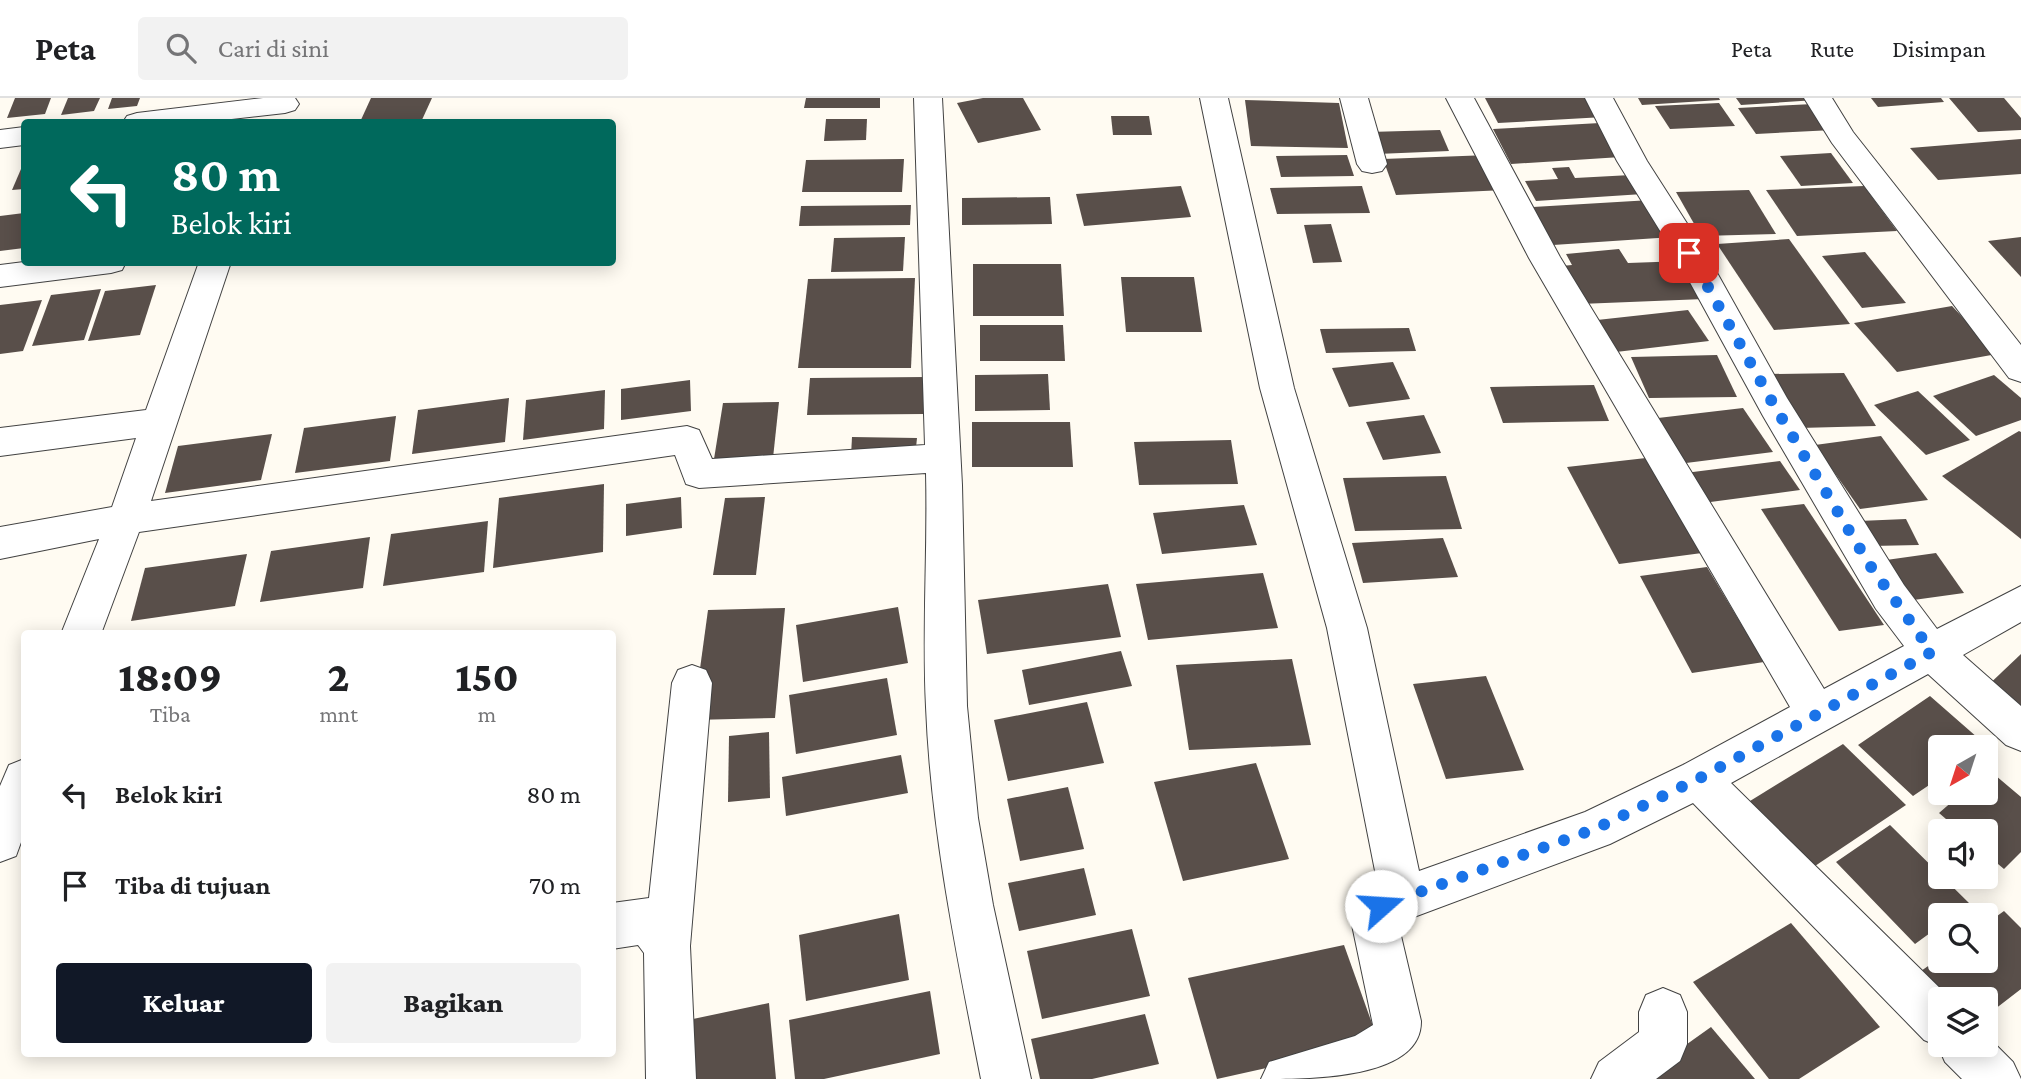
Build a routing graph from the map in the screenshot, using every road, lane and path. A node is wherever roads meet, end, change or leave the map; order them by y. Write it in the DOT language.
graph roads {
  1 [pos="928,98"];
  2 [pos="1214,98"];
  3 [pos="1354,98"];
  4 [pos="1460,98"];
  5 [pos="1600,98"];
  6 [pos="1818,98"];
  7 [pos="284,108"];
  8 [pos="168,119"];
  9 [pos="21,136"];
  10 [pos="0,139"];
  11 [pos="1372,164"];
  12 [pos="77,266"];
  13 [pos="214,266"];
  14 [pos="0,275"];
  15 [pos="2021,369"];
  16 [pos="159,422"];
  17 [pos="0,442"];
  18 [pos="943,458"];
  19 [pos="126,519"];
  20 [pos="0,542"];
  21 [pos="2021,603"];
  22 [pos="83,630"];
  23 [pos="1932,652"];
  24 [pos="692,683"];
  25 [pos="1817,715"];
  26 [pos="2021,732"];
  27 [pos="21,779"];
  28 [pos="1698,779"];
  29 [pos="0,783"];
  30 [pos="21,786"];
  31 [pos="0,841"];
  32 [pos="1403,899"];
  33 [pos="616,925"];
  34 [pos="667,946"];
  35 [pos="1928,1010"];
  36 [pos="1663,1012"];
  37 [pos="1974,1057"];
  38 [pos="671,1079"];
  39 [pos="1006,1079"];
  40 [pos="1286,1079"];
  41 [pos="1616,1079"];
  42 [pos="1996,1079"];
  1 -- 18 [label="street"];
  2 -- 32 [label="street"];
  3 -- 11 [label="street"];
  4 -- 25 [label="street"];
  5 -- 23 [label="street"];
  6 -- 15 [label="street"];
  7 -- 8 [label="street"];
  9 -- 10 [label="street"];
  12 -- 14 [label="street"];
  13 -- 16 [label="street"];
  16 -- 17 [label="street"];
  16 -- 19 [label="street"];
  18 -- 19 [label="street"];
  18 -- 39 [label="street"];
  19 -- 20 [label="street"];
  19 -- 22 [label="street"];
  21 -- 23 [label="street"];
  23 -- 25 [label="street"];
  23 -- 26 [label="street"];
  24 -- 34 [label="street"];
  25 -- 28 [label="street"];
  27 -- 29 [label="street"];
  28 -- 32 [label="street"];
  28 -- 35 [label="street"];
  30 -- 31 [label="street"];
  32 -- 40 [label="street"];
  33 -- 34 [label="street"];
  34 -- 38 [label="street"];
  36 -- 41 [label="street"];
  37 -- 42 [label="street"];
}
